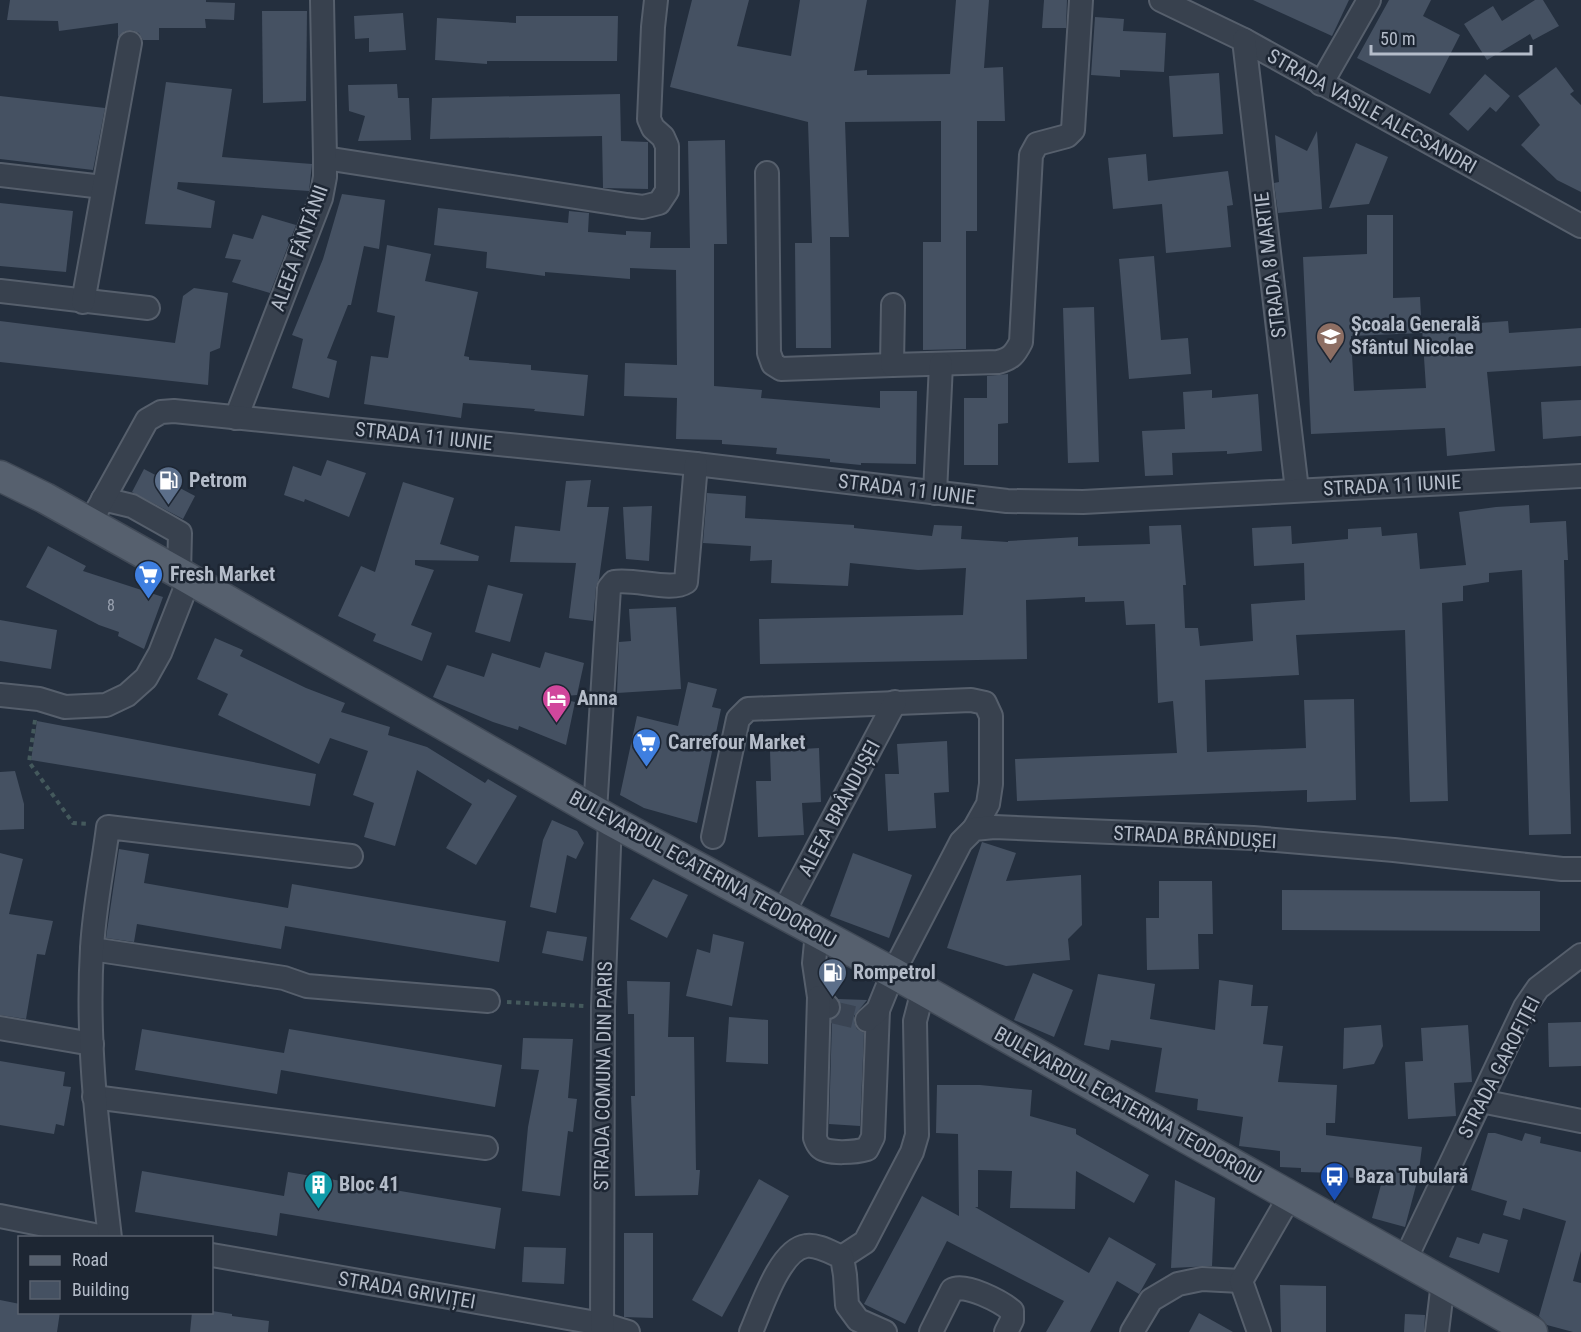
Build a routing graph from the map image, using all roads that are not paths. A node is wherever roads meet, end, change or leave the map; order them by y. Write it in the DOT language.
graph roads {
  1 [pos="322,0"];
  2 [pos="656,0"];
  3 [pos="1081,0"];
  4 [pos="1161,0"];
  5 [pos="1370,0"];
  6 [pos="1244,40"];
  7 [pos="130,43"];
  8 [pos="1321,84"];
  9 [pos="325,158"];
  10 [pos="767,173"];
  11 [pos="0,175"];
  12 [pos="103,187"];
  13 [pos="1581,226"];
  14 [pos="0,291"];
  15 [pos="83,302"];
  16 [pos="893,305"];
  17 [pos="148,308"];
  18 [pos="941,364"];
  19 [pos="892,366"];
  20 [pos="236,418"];
  21 [pos="696,464"];
  22 [pos="0,476"];
  23 [pos="1581,476"];
  24 [pos="1297,490"];
  25 [pos="935,493"];
  26 [pos="96,511"];
  27 [pos="184,576"];
  28 [pos="0,695"];
  29 [pos="895,702"];
  30 [pos="602,816"];
  31 [pos="974,830"];
  32 [pos="713,837"];
  33 [pos="351,856"];
  34 [pos="1581,869"];
  35 [pos="783,913"];
  36 [pos="817,932"];
  37 [pos="92,949"];
  38 [pos="1581,955"];
  39 [pos="892,973"];
  40 [pos="923,990"];
  41 [pos="488,1001"];
  42 [pos="0,1028"];
  43 [pos="92,1044"];
  44 [pos="94,1097"];
  45 [pos="1480,1101"];
  46 [pos="1581,1120"];
  47 [pos="486,1148"];
  48 [pos="1290,1196"];
  49 [pos="0,1216"];
  50 [pos="100,1236"];
  51 [pos="110,1236"];
  52 [pos="213,1255"];
  53 [pos="842,1257"];
  54 [pos="1405,1260"];
  55 [pos="1241,1281"];
  56 [pos="1443,1282"];
  57 [pos="602,1328"];
  58 [pos="628,1332"];
  59 [pos="751,1332"];
  60 [pos="885,1332"];
  61 [pos="931,1332"];
  62 [pos="1006,1332"];
  63 [pos="1132,1332"];
  64 [pos="1259,1332"];
  65 [pos="1437,1332"];
  66 [pos="1532,1332"];
  1 -- 9 [label="street, ALEEA FÂNTÂNII"];
  2 -- 9 [label="street"];
  3 -- 18 [label="street"];
  4 -- 6 [label="street, STRADA VASILE ALECSANDRI"];
  5 -- 8 [label="street"];
  6 -- 8 [label="street, STRADA VASILE ALECSANDRI"];
  6 -- 24 [label="street, STRADA 8 MARTIE"];
  7 -- 12 [label="street"];
  8 -- 13 [label="street, STRADA VASILE ALECSANDRI"];
  9 -- 20 [label="street, ALEEA FÂNTÂNII"];
  10 -- 19 [label="street"];
  11 -- 12 [label="street"];
  12 -- 15 [label="street"];
  14 -- 15 [label="street"];
  15 -- 17 [label="street"];
  16 -- 19 [label="street"];
  18 -- 19 [label="street"];
  18 -- 25 [label="street"];
  20 -- 21 [label="street, STRADA 11 IUNIE"];
  20 -- 26 [label="street, STRADA 11 IUNIE"];
  21 -- 25 [label="street, STRADA 11 IUNIE"];
  21 -- 30 [label="street, STRADA COMUNA DIN PARIS"];
  22 -- 26 [label="main road, BULEVARDUL ECATERINA TEODOROIU"];
  23 -- 24 [label="street, STRADA 11 IUNIE"];
  24 -- 25 [label="street, STRADA 11 IUNIE"];
  26 -- 27 [label="main road, BULEVARDUL ECATERINA TEODOROIU"];
  27 -- 28 [label="street"];
  27 -- 30 [label="main road, BULEVARDUL ECATERINA TEODOROIU"];
  29 -- 31 [label="street"];
  29 -- 32 [label="street"];
  29 -- 35 [label="street, ALEEA BRÂNDUȘEI"];
  30 -- 35 [label="main road, BULEVARDUL ECATERINA TEODOROIU"];
  30 -- 57 [label="street, STRADA COMUNA DIN PARIS"];
  31 -- 34 [label="street, STRADA BRÂNDUȘEI"];
  31 -- 39 [label="street"];
  33 -- 37 [label="street"];
  35 -- 36 [label="main road, BULEVARDUL ECATERINA TEODOROIU"];
  36 -- 39 [label="main road, BULEVARDUL ECATERINA TEODOROIU"];
  36 -- 39 [label="street"];
  37 -- 41 [label="street"];
  37 -- 43 [label="street"];
  38 -- 45 [label="street, STRADA GAROFIȚEI"];
  39 -- 40 [label="main road, BULEVARDUL ECATERINA TEODOROIU"];
  40 -- 48 [label="main road, BULEVARDUL ECATERINA TEODOROIU"];
  40 -- 53 [label="street"];
  42 -- 43 [label="street"];
  43 -- 44 [label="street"];
  44 -- 47 [label="street"];
  44 -- 51 [label="street"];
  45 -- 46 [label="street"];
  45 -- 54 [label="street, STRADA GAROFIȚEI"];
  48 -- 54 [label="main road, BULEVARDUL ECATERINA TEODOROIU"];
  48 -- 55 [label="street"];
  49 -- 50 [label="street"];
  52 -- 57 [label="street, STRADA GRIVIȚEI"];
  53 -- 59 [label="street"];
  53 -- 60 [label="street"];
  54 -- 56 [label="main road, BULEVARDUL ECATERINA TEODOROIU"];
  55 -- 63 [label="street"];
  55 -- 64 [label="street"];
  56 -- 65 [label="street"];
  56 -- 66 [label="main road, BULEVARDUL ECATERINA TEODOROIU"];
  57 -- 58 [label="street, STRADA GRIVIȚEI"];
  61 -- 62 [label="street"];
}
